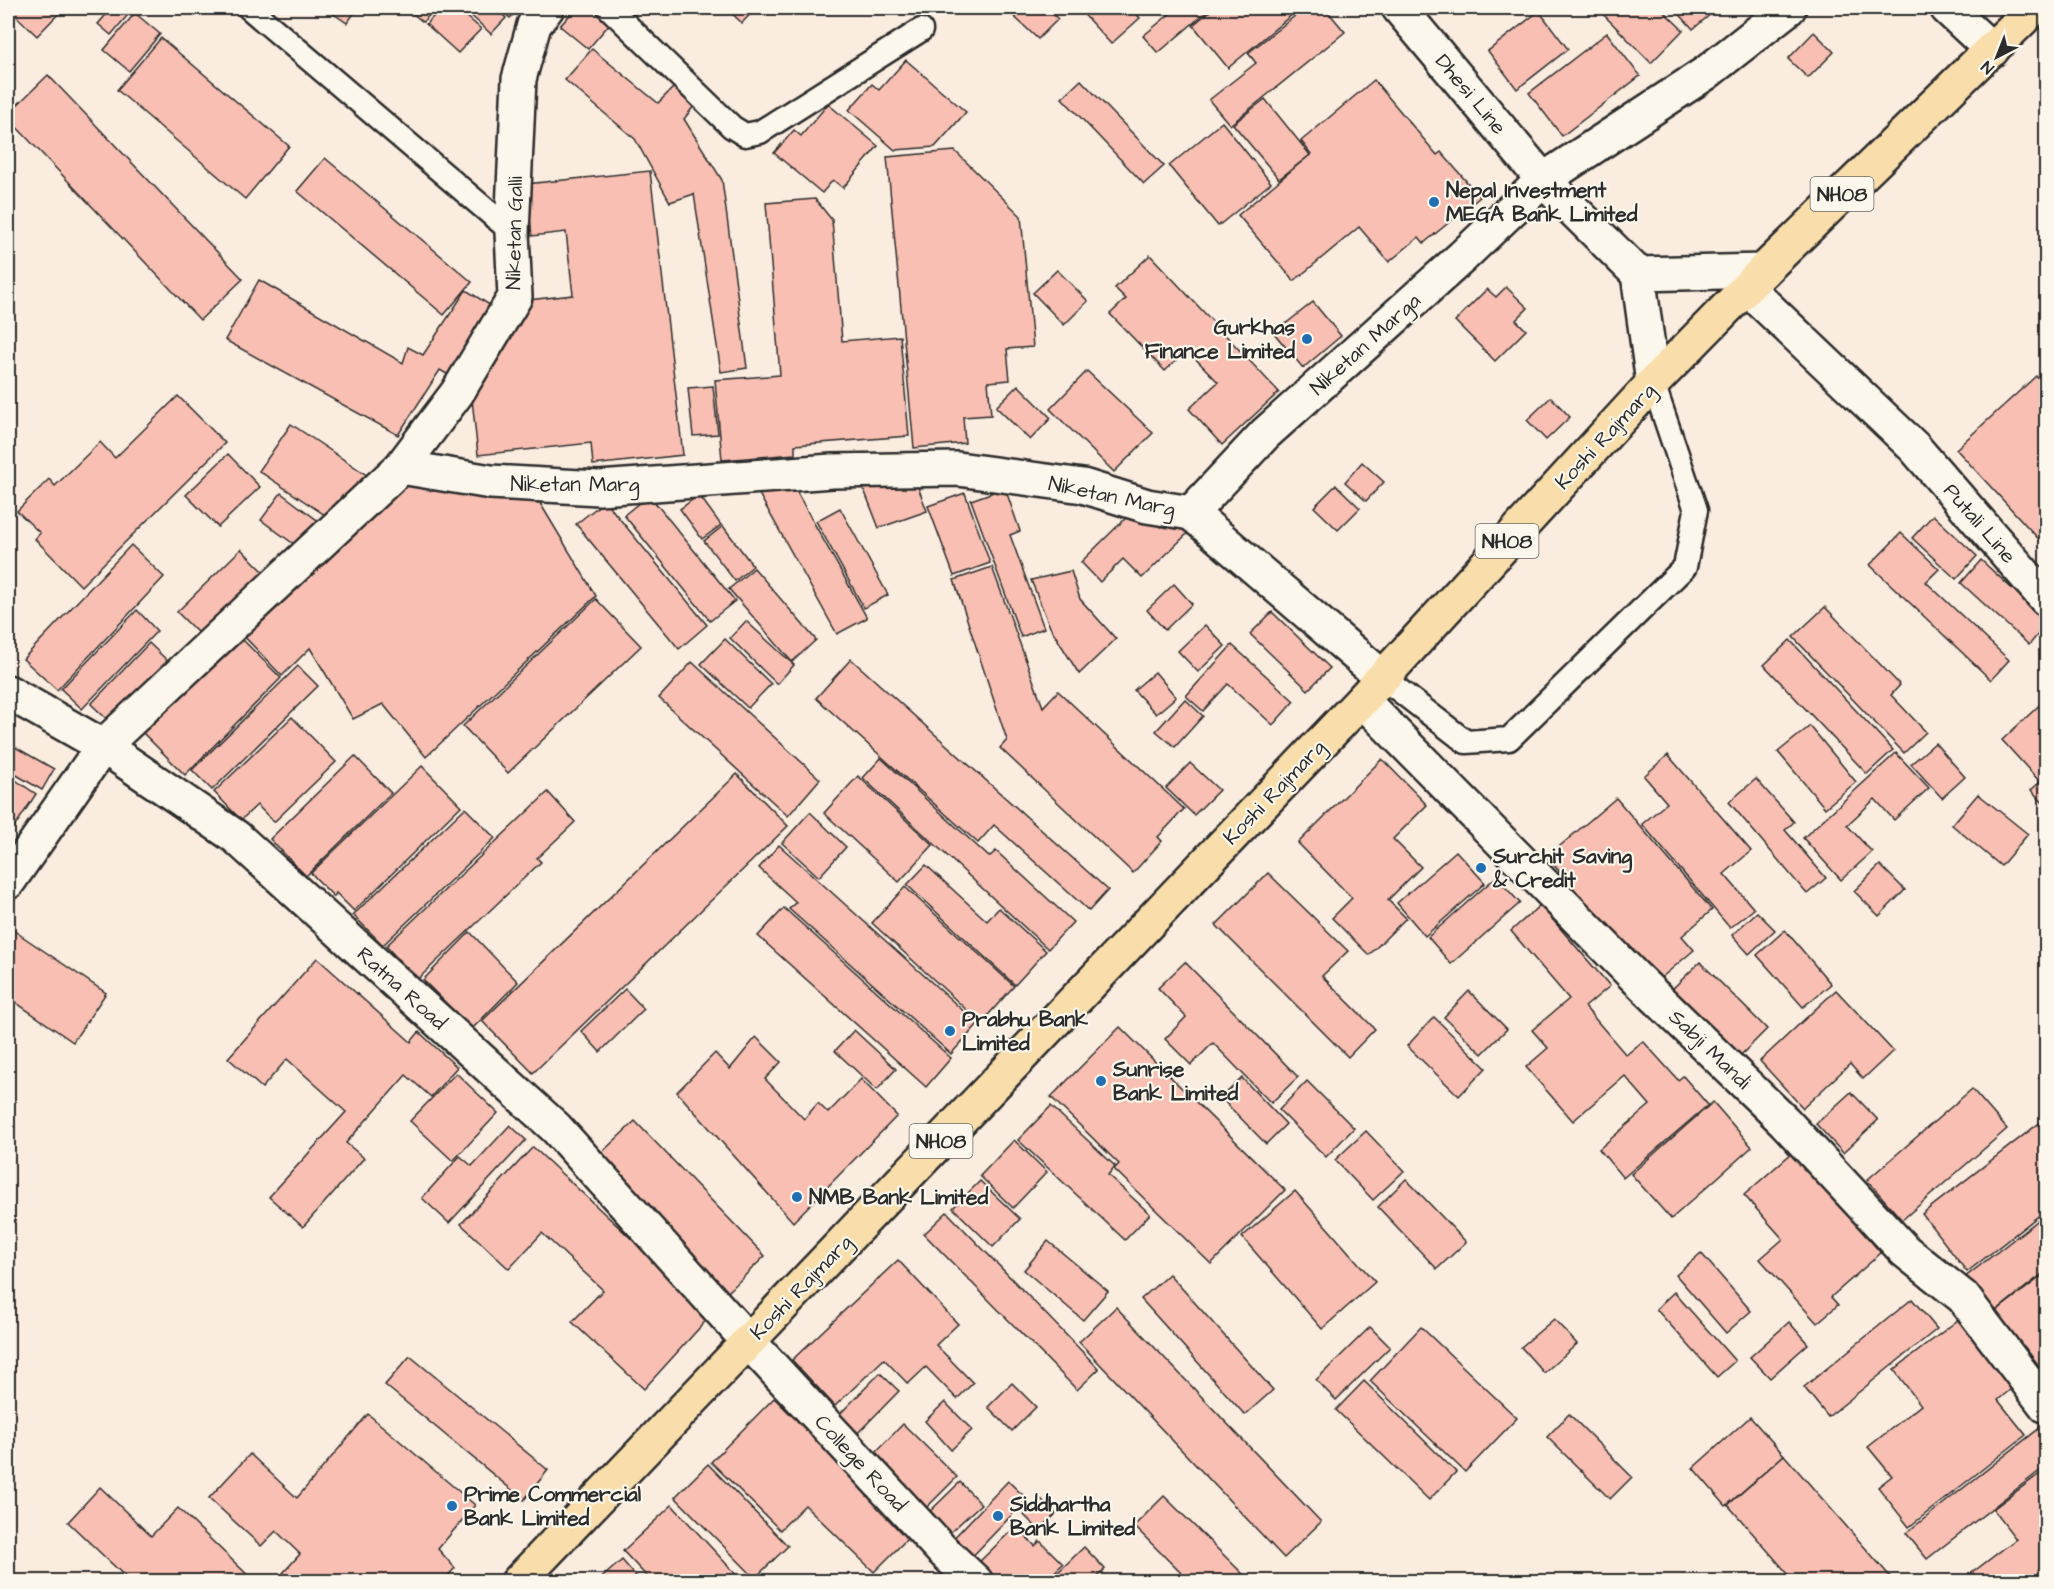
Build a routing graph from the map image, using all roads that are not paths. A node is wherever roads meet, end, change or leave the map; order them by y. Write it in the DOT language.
graph roads {
  1 [pos="249,8"];
  2 [pos="547,8"];
  3 [pos="609,8"];
  4 [pos="1399,8"];
  5 [pos="1789,8"];
  6 [pos="1947,8"];
  7 [pos="2034,8"];
  8 [pos="921,30"];
  9 [pos="1992,50"];
  10 [pos="1543,180"];
  11 [pos="512,232"];
  12 [pos="1638,274"];
  13 [pos="1755,279"];
  14 [pos="1653,383"];
  15 [pos="401,467"];
  16 [pos="1191,513"];
  17 [pos="2046,599"];
  18 [pos="1372,689"];
  19 [pos="8,692"];
  20 [pos="103,746"];
  21 [pos="8,882"];
  22 [pos="749,1342"];
  23 [pos="2046,1406"];
  24 [pos="518,1581"];
  25 [pos="976,1581"];
  1 -- 11 [label="lane"];
  2 -- 11 [label="street, Niketan Galli"];
  3 -- 8 [label="lane"];
  4 -- 10 [label="street, Dhesi Line"];
  5 -- 10 [label="street, Niketan Marga"];
  6 -- 9 [label="street"];
  7 -- 9 [label="main road, Koshi Rajmarg / NH08"];
  9 -- 13 [label="main road, Koshi Rajmarg / NH08"];
  10 -- 12 [label="street, Dhesi Line"];
  10 -- 16 [label="street, Niketan Marga"];
  11 -- 15 [label="street, Niketan Galli"];
  12 -- 13 [label="street"];
  12 -- 14 [label="street"];
  13 -- 14 [label="main road, Koshi Rajmarg / NH08"];
  13 -- 17 [label="street, Putali Line"];
  14 -- 18 [label="main road, Koshi Rajmarg / NH08"];
  14 -- 18 [label="lane"];
  15 -- 16 [label="street, Niketan Marg"];
  15 -- 20 [label="street"];
  16 -- 18 [label="street, Sabji Mandi"];
  18 -- 22 [label="main road, Koshi Rajmarg / NH08"];
  18 -- 23 [label="street, Sabji Mandi"];
  19 -- 20 [label="street, Ratna Road"];
  20 -- 21 [label="street"];
  20 -- 22 [label="street, Ratna Road"];
  22 -- 24 [label="main road, Koshi Rajmarg / NH08"];
  22 -- 25 [label="street, College Road"];
}
